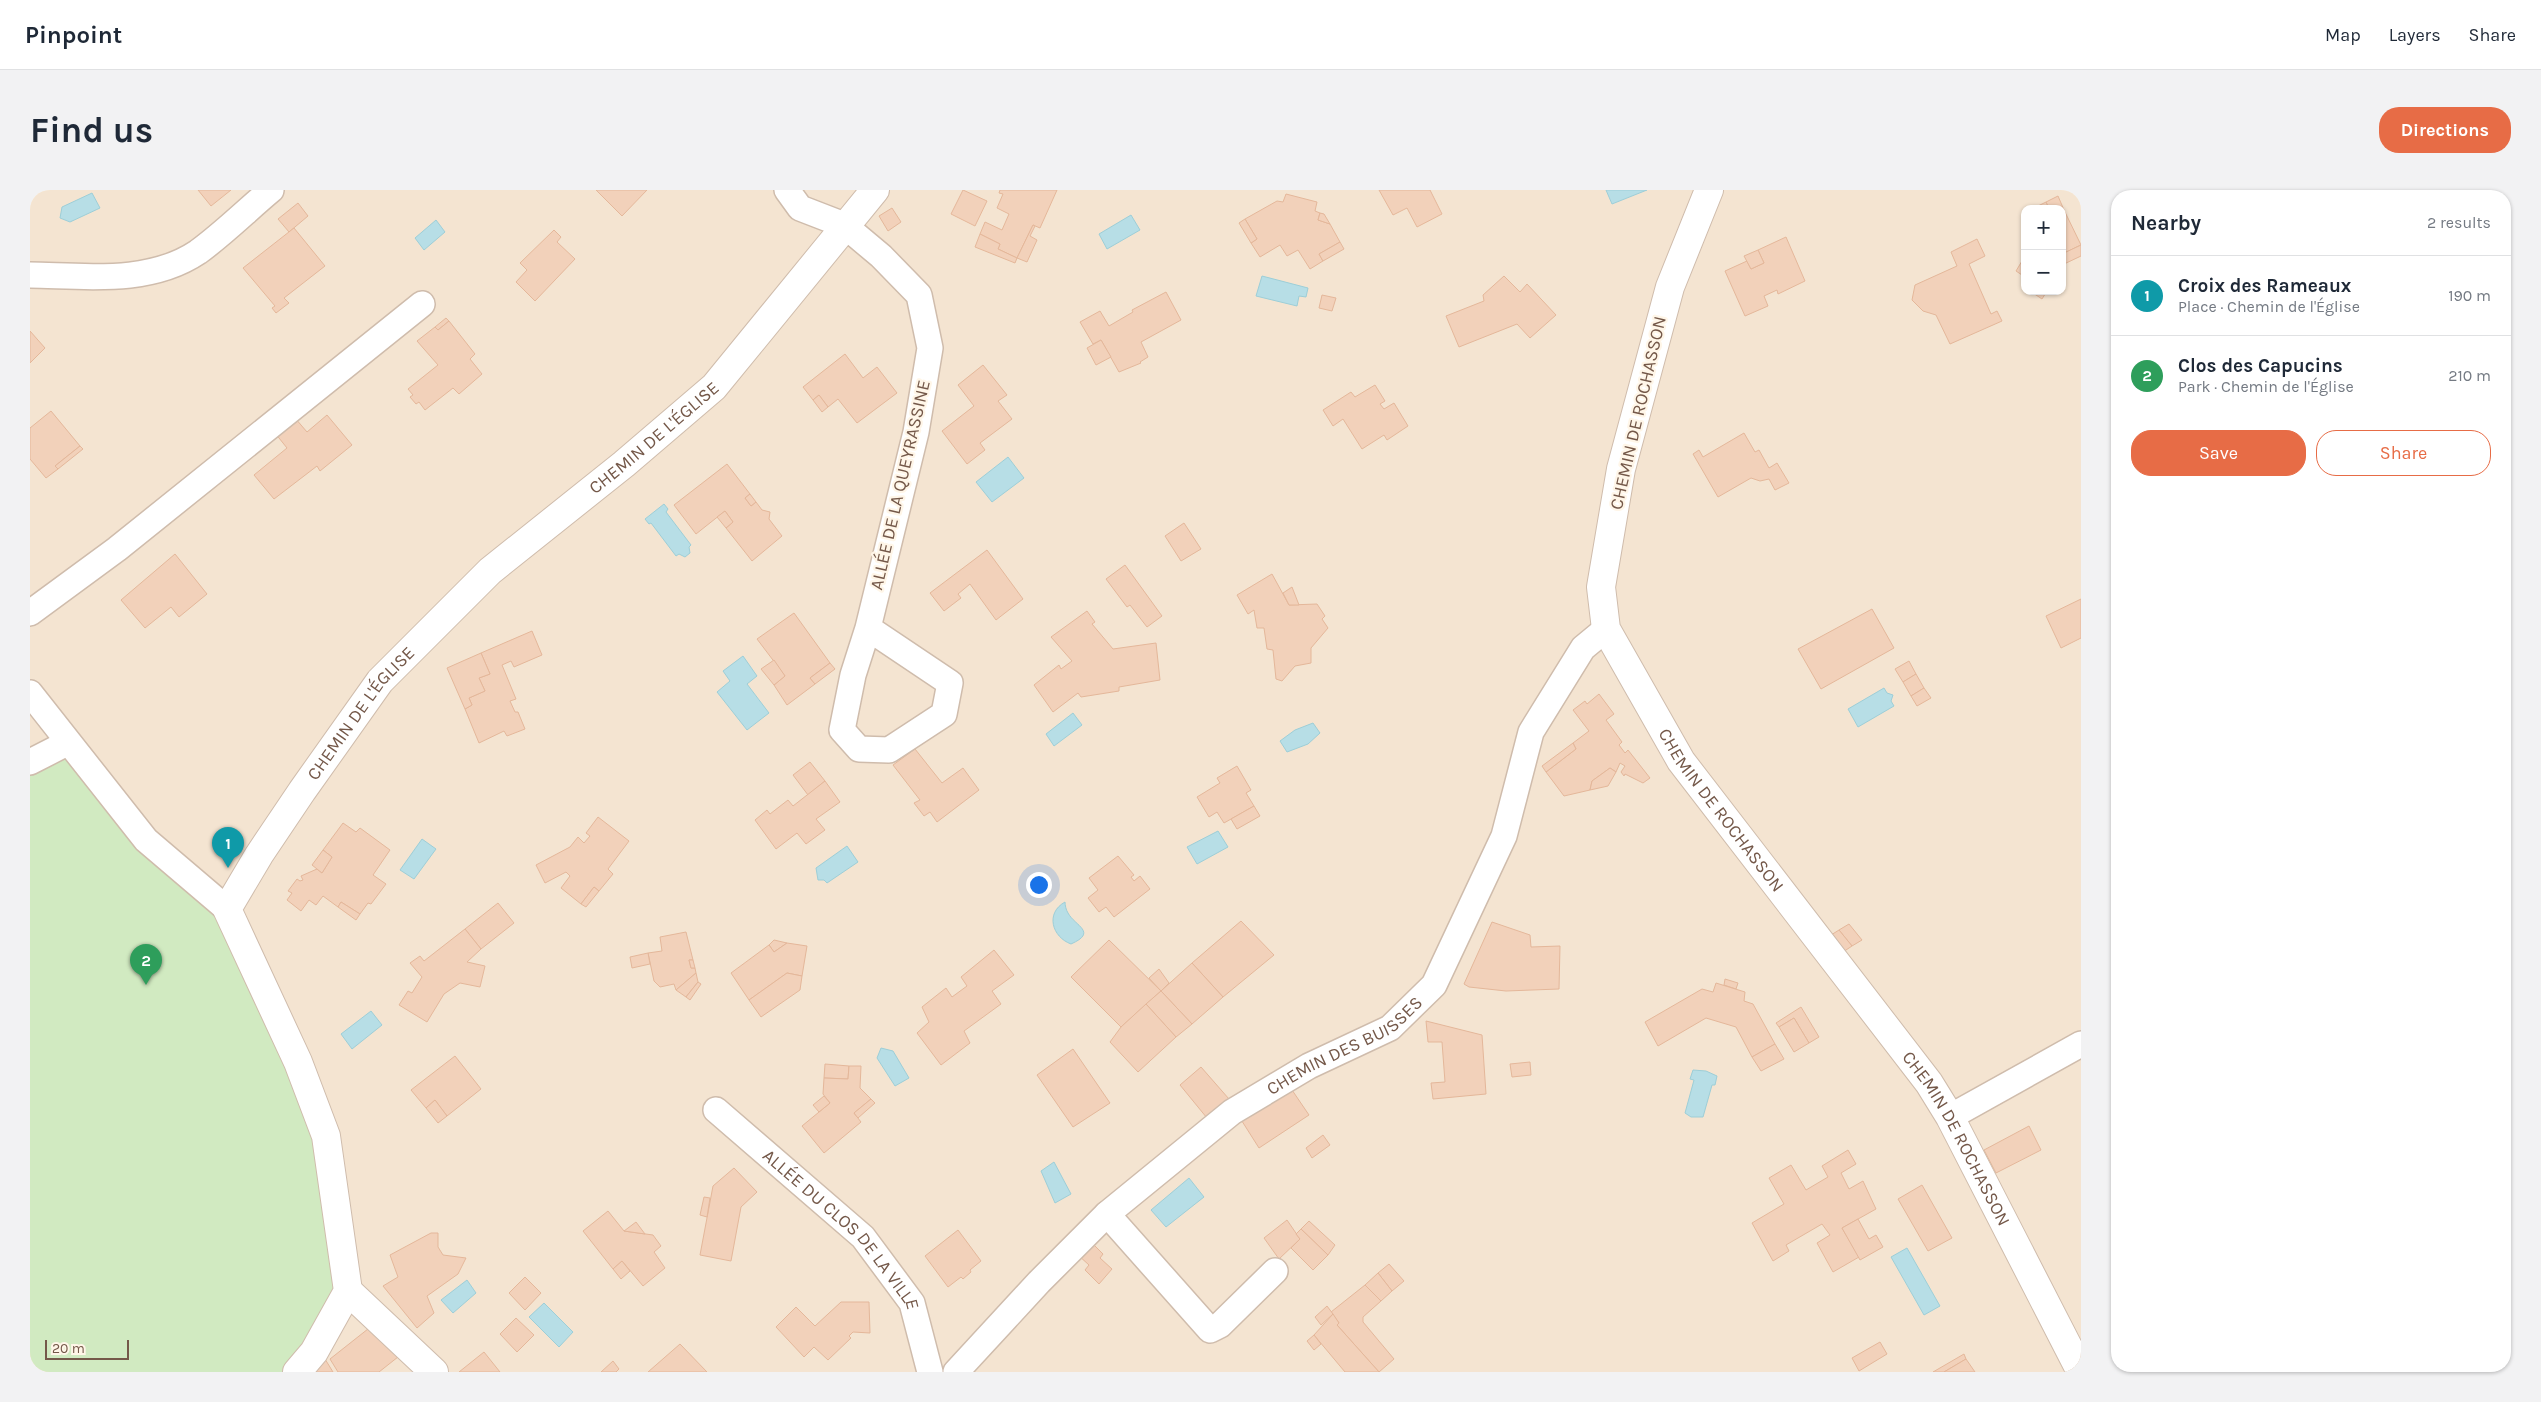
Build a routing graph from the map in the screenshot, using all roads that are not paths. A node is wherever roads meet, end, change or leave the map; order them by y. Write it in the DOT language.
graph roads {
  1 [pos="271,190"];
  2 [pos="787,190"];
  3 [pos="875,190"];
  4 [pos="1708,190"];
  5 [pos="844,225"];
  6 [pos="30,275"];
  7 [pos="422,304"];
  8 [pos="30,614"];
  9 [pos="868,628"];
  10 [pos="1606,629"];
  11 [pos="30,693"];
  12 [pos="67,743"];
  13 [pos="30,762"];
  14 [pos="227,909"];
  15 [pos="2081,1044"];
  16 [pos="716,1110"];
  17 [pos="1950,1117"];
  18 [pos="1107,1214"];
  19 [pos="1275,1271"];
  20 [pos="348,1291"];
  21 [pos="297,1372"];
  22 [pos="434,1372"];
  23 [pos="930,1372"];
  24 [pos="956,1372"];
  25 [pos="2081,1372"];
  1 -- 6 [label="street"];
  2 -- 5 [label="street, ALLÉE DE LA QUEYRASSINE"];
  3 -- 5 [label="street, CHEMIN DE L'ÉGLISE"];
  4 -- 10 [label="street, CHEMIN DE ROCHASSON"];
  5 -- 9 [label="street, ALLÉE DE LA QUEYRASSINE"];
  5 -- 14 [label="street, CHEMIN DE L'ÉGLISE"];
  7 -- 8 [label="street"];
  9 -- 9 [label="street, ALLÉE DE LA QUEYRASSINE"];
  10 -- 17 [label="street, CHEMIN DE ROCHASSON"];
  10 -- 18 [label="street, CHEMIN DES BUISSES"];
  11 -- 12 [label="street"];
  12 -- 13 [label="street"];
  12 -- 14 [label="street"];
  14 -- 20 [label="street"];
  15 -- 17 [label="street"];
  16 -- 23 [label="street, ALLÉE DU CLOS DE LA VILLE"];
  17 -- 25 [label="street, CHEMIN DE ROCHASSON"];
  18 -- 19 [label="street"];
  18 -- 24 [label="street, CHEMIN DES BUISSES"];
  20 -- 21 [label="street"];
  20 -- 22 [label="street"];
}
